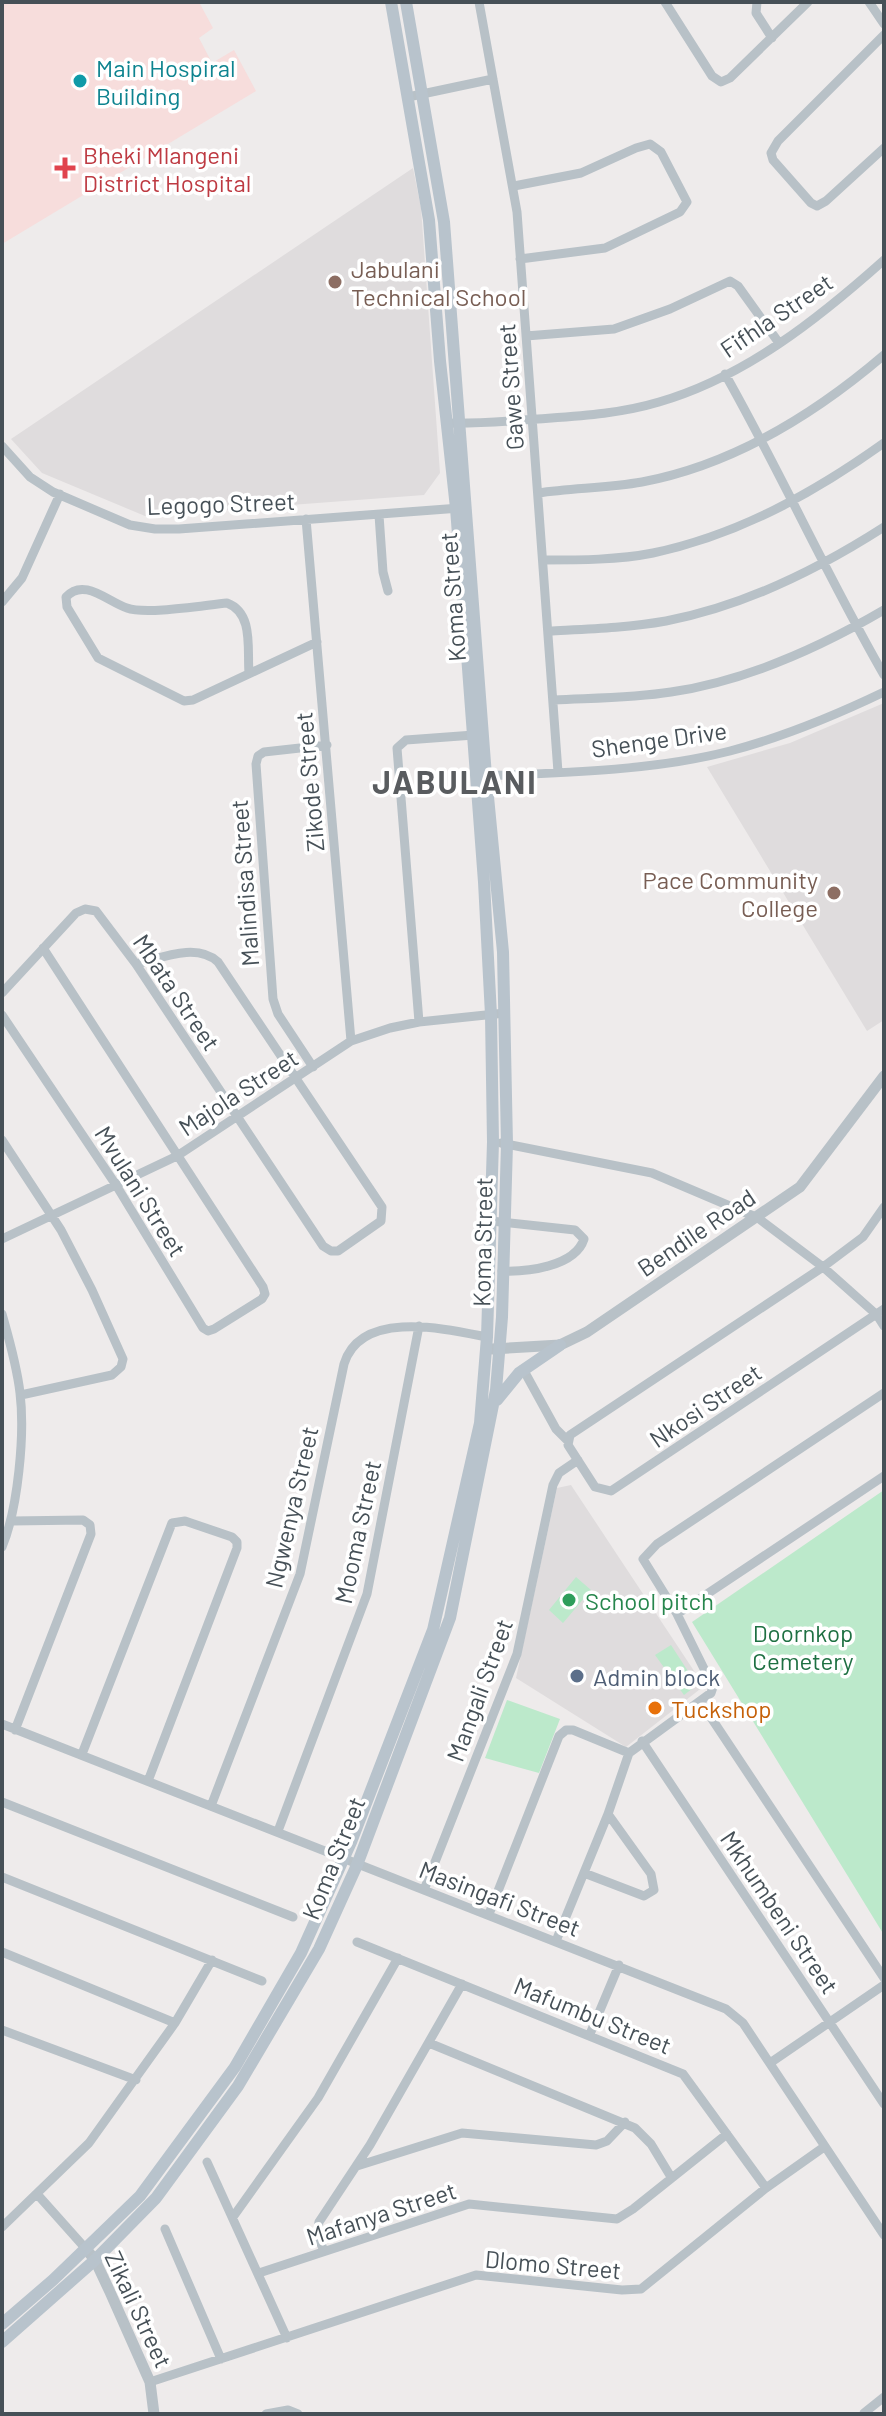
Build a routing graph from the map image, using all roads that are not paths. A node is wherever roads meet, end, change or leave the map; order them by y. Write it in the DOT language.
graph roads {
  1 [pos="391,2"];
  2 [pos="406,2"];
  3 [pos="479,2"];
  4 [pos="665,2"];
  5 [pos="757,2"];
  6 [pos="808,2"];
  7 [pos="869,2"];
  8 [pos="884,24"];
  9 [pos="884,35"];
  10 [pos="772,38"];
  11 [pos="493,79"];
  12 [pos="415,95"];
  13 [pos="884,148"];
  14 [pos="514,186"];
  15 [pos="520,259"];
  16 [pos="883,262"];
  17 [pos="526,336"];
  18 [pos="779,343"];
  19 [pos="884,355"];
  20 [pos="725,374"];
  21 [pos="532,419"];
  22 [pos="454,423"];
  23 [pos="762,439"];
  24 [pos="884,443"];
  25 [pos="2,446"];
  26 [pos="538,493"];
  27 [pos="60,494"];
  28 [pos="792,503"];
  29 [pos="462,508"];
  30 [pos="379,515"];
  31 [pos="306,519"];
  32 [pos="884,527"];
  33 [pos="543,560"];
  34 [pos="826,564"];
  35 [pos="388,591"];
  36 [pos="2,602"];
  37 [pos="884,610"];
  38 [pos="856,626"];
  39 [pos="549,631"];
  40 [pos="317,642"];
  41 [pos="249,673"];
  42 [pos="884,675"];
  43 [pos="884,692"];
  44 [pos="554,700"];
  45 [pos="474,735"];
  46 [pos="327,745"];
  47 [pos="558,772"];
  48 [pos="482,776"];
  49 [pos="43,948"];
  50 [pos="136,964"];
  51 [pos="2,993"];
  52 [pos="505,1013"];
  53 [pos="2,1015"];
  54 [pos="491,1015"];
  55 [pos="419,1022"];
  56 [pos="351,1041"];
  57 [pos="313,1067"];
  58 [pos="884,1076"];
  59 [pos="296,1078"];
  60 [pos="236,1117"];
  61 [pos="2,1140"];
  62 [pos="493,1142"];
  63 [pos="507,1144"];
  64 [pos="177,1156"];
  65 [pos="116,1185"];
  66 [pos="884,1207"];
  67 [pos="52,1215"];
  68 [pos="758,1218"];
  69 [pos="497,1221"];
  70 [pos="2,1239"];
  71 [pos="823,1267"];
  72 [pos="502,1271"];
  73 [pos="880,1312"];
  74 [pos="2,1314"];
  75 [pos="419,1326"];
  76 [pos="884,1326"];
  77 [pos="486,1343"];
  78 [pos="560,1345"];
  79 [pos="501,1350"];
  80 [pos="523,1369"];
  81 [pos="884,1393"];
  82 [pos="21,1395"];
  83 [pos="493,1406"];
  84 [pos="569,1438"];
  85 [pos="578,1460"];
  86 [pos="884,1476"];
  87 [pos="12,1521"];
  88 [pos="2,1547"];
  89 [pos="677,1614"];
  90 [pos="700,1701"];
  91 [pos="2,1724"];
  92 [pos="15,1730"];
  93 [pos="642,1741"];
  94 [pos="629,1753"];
  95 [pos="82,1754"];
  96 [pos="148,1781"];
  97 [pos="2,1802"];
  98 [pos="211,1806"];
  99 [pos="608,1814"];
  100 [pos="278,1831"];
  101 [pos="344,1859"];
  102 [pos="357,1865"];
  103 [pos="584,1873"];
  104 [pos="2,1877"];
  105 [pos="424,1890"];
  106 [pos="489,1914"];
  107 [pos="293,1917"];
  108 [pos="556,1941"];
  109 [pos="357,1942"];
  110 [pos="2,1952"];
  111 [pos="398,1958"];
  112 [pos="212,1960"];
  113 [pos="619,1965"];
  114 [pos="884,1978"];
  115 [pos="262,1981"];
  116 [pos="462,1984"];
  117 [pos="884,1985"];
  118 [pos="830,2022"];
  119 [pos="175,2023"];
  120 [pos="2,2030"];
  121 [pos="590,2034"];
  122 [pos="429,2043"];
  123 [pos="770,2063"];
  124 [pos="136,2080"];
  125 [pos="884,2104"];
  126 [pos="625,2122"];
  127 [pos="727,2134"];
  128 [pos="824,2147"];
  129 [pos="207,2162"];
  130 [pos="357,2166"];
  131 [pos="671,2177"];
  132 [pos="766,2188"];
  133 [pos="37,2194"];
  134 [pos="233,2217"];
  135 [pos="2,2227"];
  136 [pos="165,2229"];
  137 [pos="884,2235"];
  138 [pos="86,2249"];
  139 [pos="324,2251"];
  140 [pos="95,2260"];
  141 [pos="259,2273"];
  142 [pos="2,2324"];
  143 [pos="287,2338"];
  144 [pos="2,2342"];
  145 [pos="221,2359"];
  146 [pos="150,2382"];
  147 [pos="884,2397"];
  148 [pos="154,2414"];
  149 [pos="266,2414"];
  150 [pos="298,2414"];
  151 [pos="861,2414"];
  1 -- 12 [label="main road, Koma Street"];
  2 -- 12 [label="main road, Koma Street"];
  3 -- 11 [label="street, Gawe Street"];
  4 -- 10 [label="street"];
  5 -- 10 [label="street"];
  6 -- 10 [label="street"];
  7 -- 8 [label="street"];
  9 -- 13 [label="street"];
  11 -- 12 [label="street"];
  11 -- 14 [label="street, Gawe Street"];
  12 -- 22 [label="main road, Koma Street"];
  14 -- 15 [label="street, Gawe Street"];
  14 -- 15 [label="street"];
  15 -- 17 [label="street, Gawe Street"];
  16 -- 18 [label="street, Fifhla Street"];
  17 -- 18 [label="street"];
  17 -- 21 [label="street, Gawe Street"];
  18 -- 20 [label="street, Fifhla Street"];
  19 -- 23 [label="street"];
  20 -- 21 [label="street, Fifhla Street"];
  20 -- 23 [label="street"];
  21 -- 22 [label="street, Fifhla Street"];
  21 -- 26 [label="street, Gawe Street"];
  22 -- 29 [label="main road, Koma Street"];
  23 -- 26 [label="street"];
  23 -- 28 [label="street"];
  24 -- 28 [label="street"];
  25 -- 27 [label="street, Legogo Street"];
  26 -- 33 [label="street, Gawe Street"];
  27 -- 31 [label="street, Legogo Street"];
  27 -- 36 [label="street"];
  28 -- 33 [label="street"];
  28 -- 34 [label="street"];
  29 -- 30 [label="street, Legogo Street"];
  29 -- 45 [label="main road, Koma Street"];
  29 -- 48 [label="main road, Koma Street"];
  30 -- 31 [label="street, Legogo Street"];
  30 -- 35 [label="street"];
  31 -- 40 [label="street, Zikode Street"];
  32 -- 34 [label="street"];
  33 -- 39 [label="street, Gawe Street"];
  34 -- 38 [label="street"];
  34 -- 39 [label="street"];
  37 -- 38 [label="street"];
  38 -- 42 [label="street"];
  38 -- 44 [label="street"];
  39 -- 44 [label="street, Gawe Street"];
  40 -- 41 [label="street"];
  40 -- 46 [label="street, Zikode Street"];
  41 -- 41 [label="street"];
  43 -- 47 [label="street, Shenge Drive"];
  44 -- 47 [label="street, Gawe Street"];
  45 -- 48 [label="main road, Koma Street"];
  45 -- 55 [label="street"];
  46 -- 56 [label="street, Zikode Street"];
  46 -- 57 [label="street, Malindisa Street"];
  47 -- 48 [label="street, Shenge Drive"];
  48 -- 52 [label="main road, Koma Street"];
  48 -- 54 [label="main road, Koma Street"];
  49 -- 50 [label="street, Mbata Street"];
  49 -- 51 [label="street"];
  49 -- 64 [label="street"];
  50 -- 59 [label="street"];
  50 -- 60 [label="street, Mbata Street"];
  52 -- 54 [label="street, Majola Street"];
  52 -- 63 [label="main road, Koma Street"];
  53 -- 65 [label="street, Mvulani Street"];
  54 -- 55 [label="street, Majola Street"];
  54 -- 62 [label="main road, Koma Street"];
  55 -- 56 [label="street, Majola Street"];
  56 -- 57 [label="street, Majola Street"];
  57 -- 59 [label="street, Majola Street"];
  58 -- 68 [label="street, Bendile Road"];
  59 -- 60 [label="street, Majola Street"];
  59 -- 60 [label="street, Mbata Street"];
  60 -- 64 [label="street, Majola Street"];
  61 -- 67 [label="street"];
  62 -- 63 [label="street"];
  62 -- 69 [label="main road, Koma Street"];
  63 -- 68 [label="street"];
  63 -- 69 [label="main road, Koma Street"];
  64 -- 65 [label="street, Majola Street"];
  64 -- 65 [label="street, Mvulani Street"];
  65 -- 67 [label="street, Majola Street"];
  66 -- 71 [label="street"];
  67 -- 70 [label="street, Majola Street"];
  67 -- 82 [label="street"];
  68 -- 71 [label="street"];
  68 -- 78 [label="street, Bendile Road"];
  69 -- 72 [label="main road, Koma Street"];
  69 -- 72 [label="street"];
  69 -- 77 [label="main road, Koma Street"];
  71 -- 73 [label="street"];
  71 -- 84 [label="street"];
  72 -- 79 [label="main road, Koma Street"];
  73 -- 76 [label="street"];
  73 -- 85 [label="street, Nkosi Street"];
  74 -- 82 [label="street"];
  75 -- 77 [label="street, Ngwenya Street"];
  75 -- 98 [label="street, Ngwenya Street"];
  75 -- 100 [label="street, Mooma Street"];
  77 -- 79 [label="street, Bendile Road"];
  77 -- 101 [label="main road, Koma Street"];
  78 -- 79 [label="street, Bendile Road"];
  78 -- 80 [label="main road"];
  79 -- 83 [label="main road, Koma Street"];
  80 -- 83 [label="main road"];
  80 -- 84 [label="street, Nkosi Street"];
  81 -- 89 [label="street"];
  82 -- 87 [label="street"];
  83 -- 102 [label="main road, Koma Street"];
  84 -- 85 [label="street, Nkosi Street"];
  85 -- 105 [label="street, Mangali Street"];
  86 -- 89 [label="street"];
  87 -- 88 [label="street"];
  87 -- 92 [label="street"];
  89 -- 90 [label="street"];
  90 -- 93 [label="street"];
  90 -- 114 [label="street"];
  91 -- 92 [label="street, Masingafi Street"];
  92 -- 95 [label="street, Masingafi Street"];
  93 -- 94 [label="street"];
  93 -- 118 [label="street, Mkhumbeni Street"];
  94 -- 99 [label="street"];
  94 -- 106 [label="street"];
  95 -- 96 [label="street, Masingafi Street"];
  95 -- 96 [label="street"];
  96 -- 98 [label="street, Masingafi Street"];
  97 -- 107 [label="street"];
  98 -- 100 [label="street, Masingafi Street"];
  99 -- 103 [label="street"];
  99 -- 103 [label="street"];
  100 -- 101 [label="street, Masingafi Street"];
  101 -- 102 [label="street, Masingafi Street"];
  101 -- 138 [label="main road, Koma Street"];
  102 -- 105 [label="street, Masingafi Street"];
  102 -- 140 [label="main road, Koma Street"];
  103 -- 108 [label="street"];
  104 -- 112 [label="street"];
  105 -- 106 [label="street, Masingafi Street"];
  106 -- 108 [label="street, Masingafi Street"];
  108 -- 113 [label="street, Masingafi Street"];
  109 -- 111 [label="street, Mafumbu Street"];
  110 -- 119 [label="street"];
  111 -- 116 [label="street, Mafumbu Street"];
  111 -- 134 [label="street"];
  112 -- 115 [label="street"];
  112 -- 119 [label="street"];
  113 -- 121 [label="street"];
  113 -- 123 [label="street, Masingafi Street"];
  116 -- 121 [label="street, Mafumbu Street"];
  116 -- 122 [label="street"];
  117 -- 118 [label="street"];
  118 -- 123 [label="street"];
  118 -- 125 [label="street, Mkhumbeni Street"];
  119 -- 124 [label="street"];
  120 -- 124 [label="street"];
  121 -- 127 [label="street, Mafumbu Street"];
  122 -- 126 [label="street"];
  122 -- 130 [label="street"];
  123 -- 128 [label="street, Masingafi Street"];
  124 -- 133 [label="street"];
  126 -- 130 [label="street"];
  126 -- 131 [label="street"];
  127 -- 131 [label="street, Mafanya Street"];
  127 -- 132 [label="street, Mafumbu Street"];
  128 -- 132 [label="street, Dlomo Street"];
  128 -- 137 [label="street, Masingafi Street"];
  129 -- 134 [label="street"];
  130 -- 139 [label="street"];
  131 -- 139 [label="street, Mafanya Street"];
  132 -- 143 [label="street, Dlomo Street"];
  133 -- 135 [label="street"];
  133 -- 138 [label="street, Zikali Street"];
  134 -- 141 [label="street"];
  136 -- 145 [label="street"];
  138 -- 140 [label="street, Zikali Street"];
  138 -- 142 [label="main road, Koma Street"];
  139 -- 141 [label="street, Mafanya Street"];
  140 -- 144 [label="main road, Koma Street"];
  140 -- 146 [label="street, Zikali Street"];
  141 -- 143 [label="street"];
  143 -- 145 [label="street, Dlomo Street"];
  145 -- 146 [label="street, Dlomo Street"];
  146 -- 148 [label="street, Zikali Street"];
  147 -- 151 [label="street"];
  149 -- 150 [label="street"];
}
